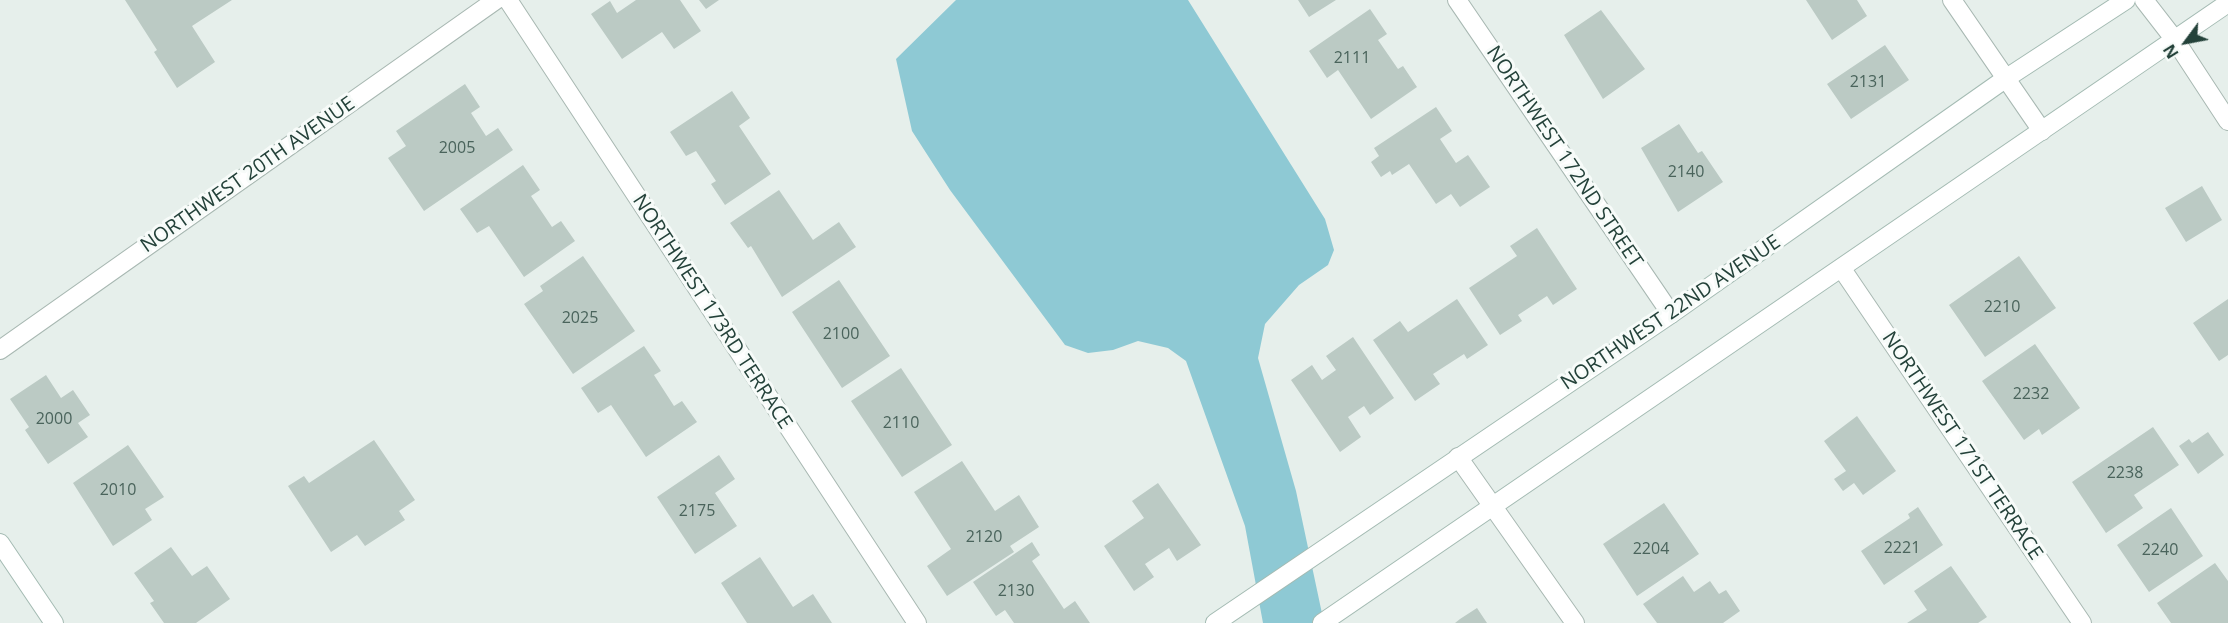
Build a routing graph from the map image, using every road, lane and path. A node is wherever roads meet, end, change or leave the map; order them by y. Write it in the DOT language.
graph roads {
  1 [pos="496,0"];
  2 [pos="508,0"];
  3 [pos="1457,0"];
  4 [pos="1952,0"];
  5 [pos="2126,0"];
  6 [pos="2144,0"];
  7 [pos="2228,3"];
  8 [pos="2175,40"];
  9 [pos="2005,79"];
  10 [pos="2228,121"];
  11 [pos="2042,131"];
  12 [pos="1842,269"];
  13 [pos="1671,314"];
  14 [pos="0,350"];
  15 [pos="1458,457"];
  16 [pos="1494,506"];
  17 [pos="0,543"];
  18 [pos="54,623"];
  19 [pos="917,623"];
  20 [pos="1215,623"];
  21 [pos="1322,623"];
  22 [pos="1575,623"];
  23 [pos="2082,623"];
  1 -- 14 [label="street, NORTHWEST 20TH AVENUE"];
  2 -- 19 [label="street, NORTHWEST 173RD TERRACE"];
  3 -- 13 [label="street, NORTHWEST 172ND STREET"];
  4 -- 9 [label="street"];
  5 -- 9 [label="street, NORTHWEST 22ND AVENUE"];
  6 -- 8 [label="street"];
  7 -- 8 [label="street"];
  8 -- 10 [label="street"];
  8 -- 11 [label="street"];
  9 -- 11 [label="street"];
  9 -- 13 [label="street, NORTHWEST 22ND AVENUE"];
  11 -- 12 [label="street"];
  12 -- 16 [label="street"];
  12 -- 23 [label="street, NORTHWEST 171ST TERRACE"];
  13 -- 15 [label="street, NORTHWEST 22ND AVENUE"];
  15 -- 16 [label="street"];
  15 -- 20 [label="street, NORTHWEST 22ND AVENUE"];
  16 -- 21 [label="street"];
  16 -- 22 [label="street"];
  17 -- 18 [label="street"];
}
